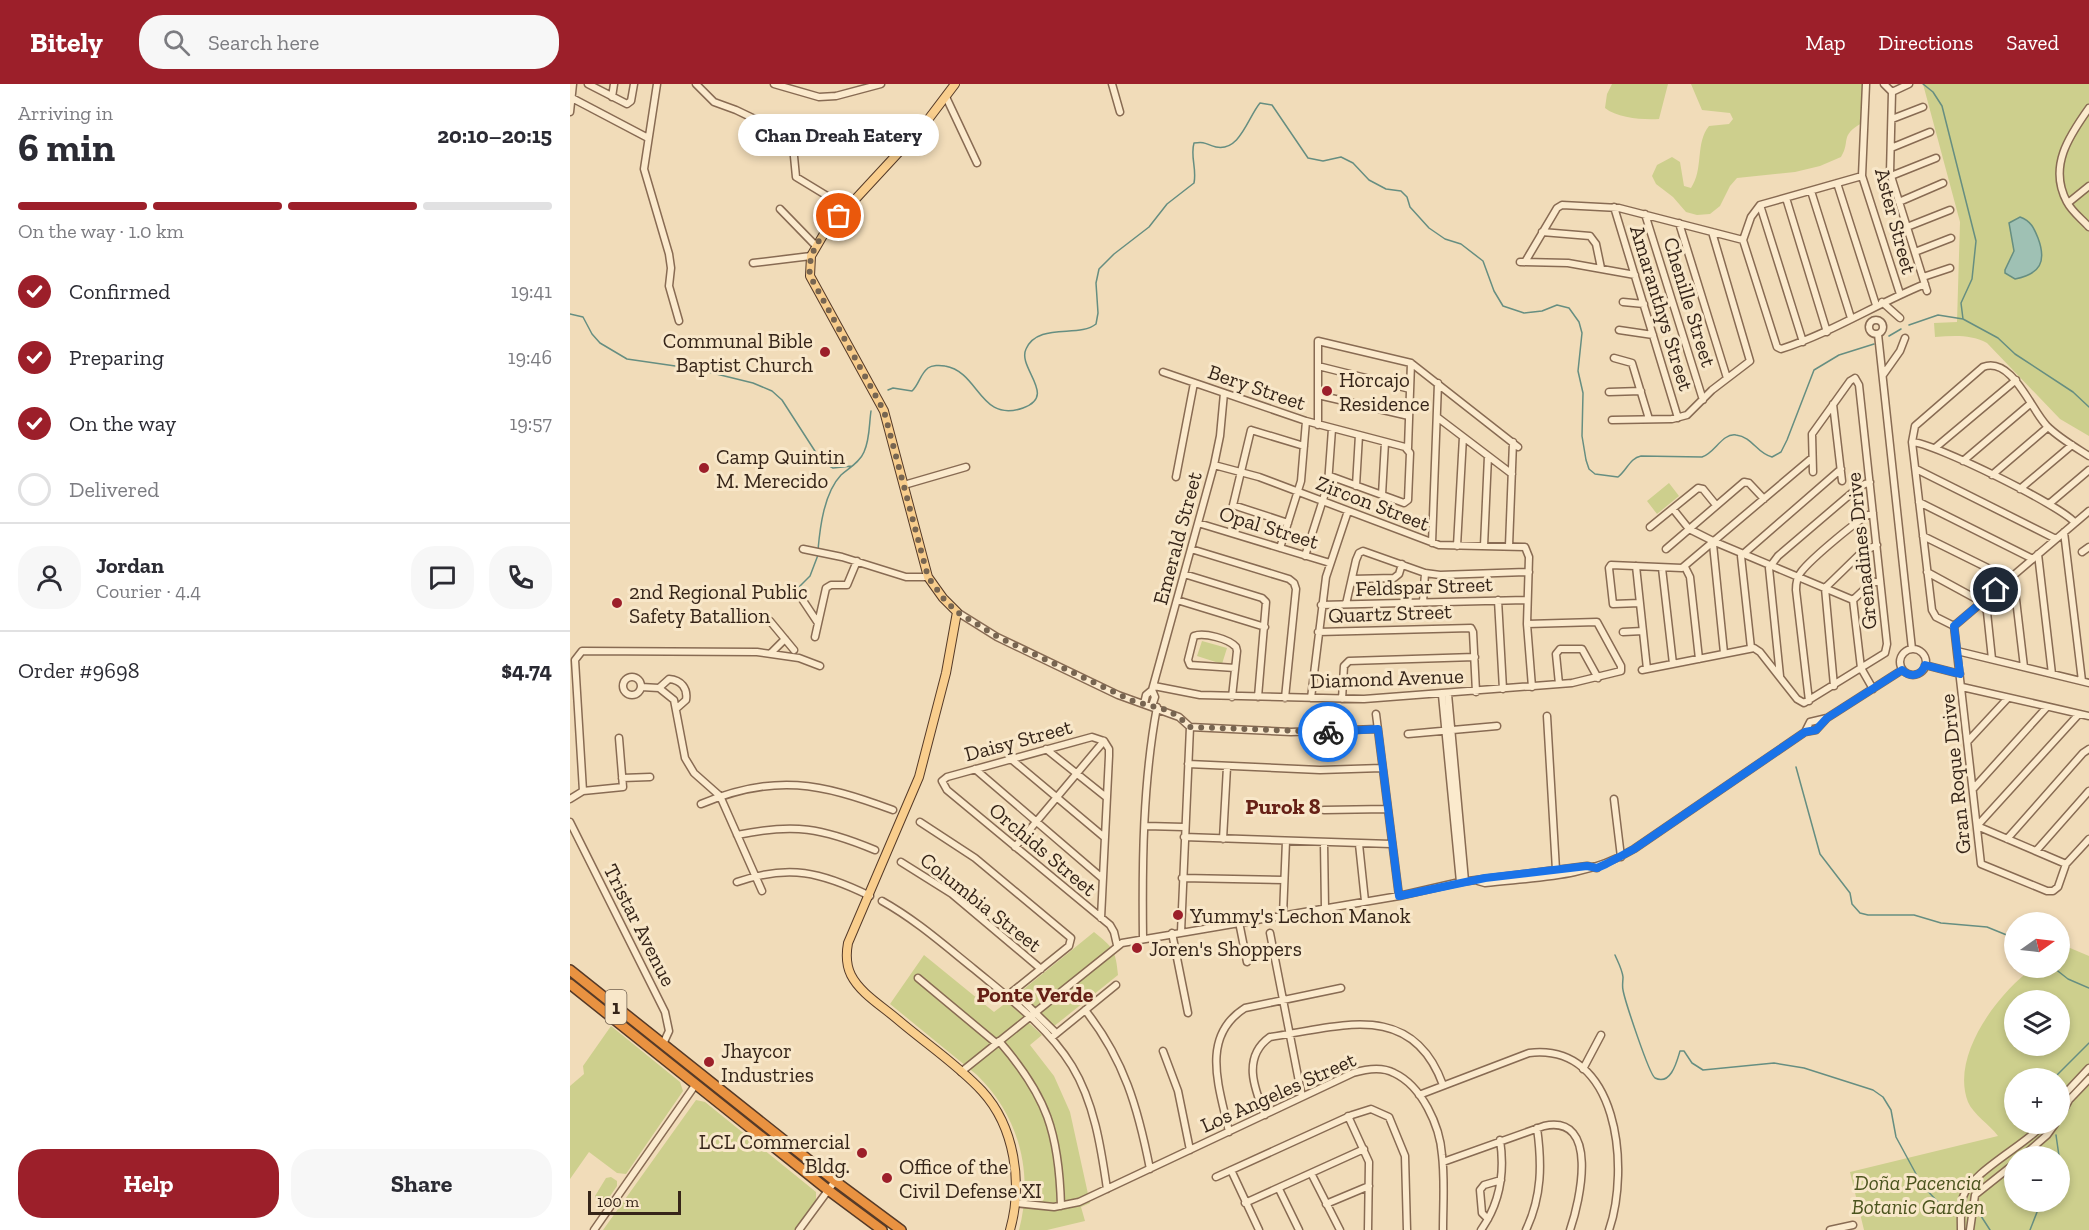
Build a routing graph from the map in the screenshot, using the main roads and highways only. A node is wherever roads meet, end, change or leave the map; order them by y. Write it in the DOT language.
graph roads {
  1 [pos="954,84"];
  2 [pos="570,970"];
  3 [pos="570,984"];
  4 [pos="621,1011"];
  5 [pos="613,1020"];
  6 [pos="693,1067"];
  7 [pos="709,1079"];
  8 [pos="696,1084"];
  9 [pos="882,1230"];
  10 [pos="901,1230"];
  11 [pos="1010,1230"];
  1 -- 11 [label="main road"];
  2 -- 4 [label="highway, 1"];
  3 -- 5 [label="highway, 1"];
  4 -- 5 [label="highway"];
  4 -- 6 [label="highway, 1"];
  5 -- 8 [label="highway, 1"];
  6 -- 7 [label="highway, 1"];
  6 -- 8 [label="highway"];
  7 -- 8 [label="highway"];
  7 -- 10 [label="highway, 1"];
  8 -- 9 [label="highway, 1"];
}
